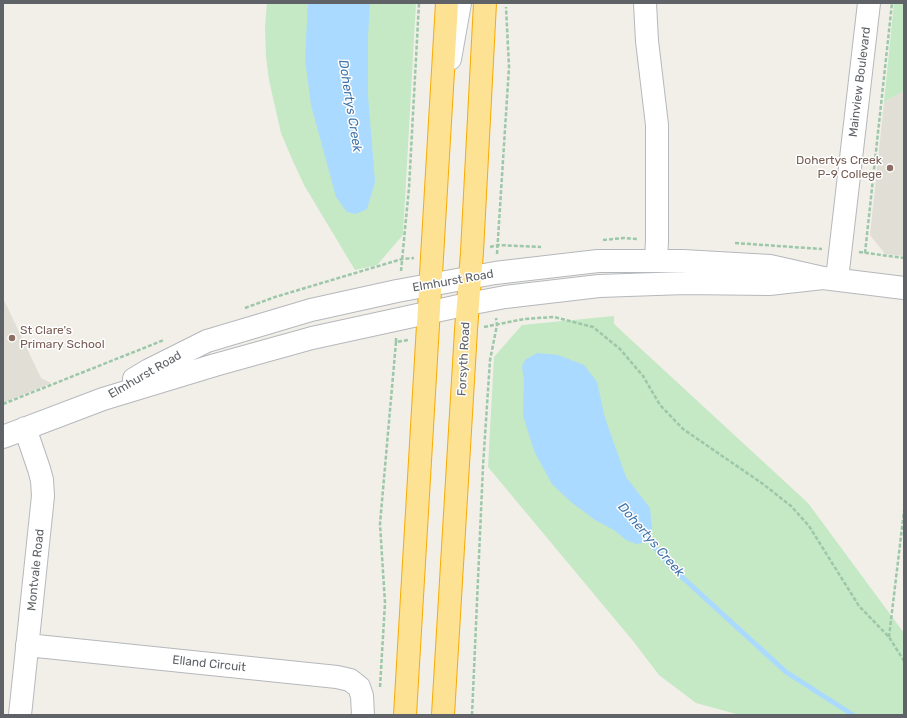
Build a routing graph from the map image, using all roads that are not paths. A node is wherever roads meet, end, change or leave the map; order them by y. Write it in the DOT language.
graph roads {
  1 [pos="447,3"];
  2 [pos="460,3"];
  3 [pos="485,3"];
  4 [pos="645,3"];
  5 [pos="869,3"];
  6 [pos="441,105"];
  7 [pos="656,261"];
  8 [pos="469,278"];
  9 [pos="830,279"];
  10 [pos="430,285"];
  11 [pos="904,288"];
  12 [pos="468,304"];
  13 [pos="428,312"];
  14 [pos="103,399"];
  15 [pos="25,428"];
  16 [pos="3,436"];
  17 [pos="27,645"];
  18 [pos="20,715"];
  19 [pos="363,715"];
  20 [pos="405,715"];
  21 [pos="443,715"];
  1 -- 6 [label="highway"];
  2 -- 6 [label="street"];
  3 -- 8 [label="highway, Forsyth Road"];
  4 -- 7 [label="street"];
  5 -- 9 [label="street, Mainview Boulevard"];
  6 -- 10 [label="highway"];
  7 -- 8 [label="street, Elmhurst Road"];
  7 -- 9 [label="street, Elmhurst Road"];
  8 -- 10 [label="street, Elmhurst Road"];
  8 -- 12 [label="highway, Forsyth Road"];
  9 -- 11 [label="street, Elmhurst Road"];
  9 -- 12 [label="street, Elmhurst Road"];
  10 -- 13 [label="highway"];
  10 -- 14 [label="street, Elmhurst Road"];
  12 -- 13 [label="street, Elmhurst Road"];
  12 -- 21 [label="highway, Forsyth Road"];
  13 -- 14 [label="street, Elmhurst Road"];
  13 -- 20 [label="highway"];
  14 -- 15 [label="street, Elmhurst Road"];
  15 -- 16 [label="street, Elmhurst Road"];
  15 -- 17 [label="street, Montvale Road"];
  17 -- 18 [label="street, Montvale Road"];
  17 -- 19 [label="street, Elland Circuit"];
}
